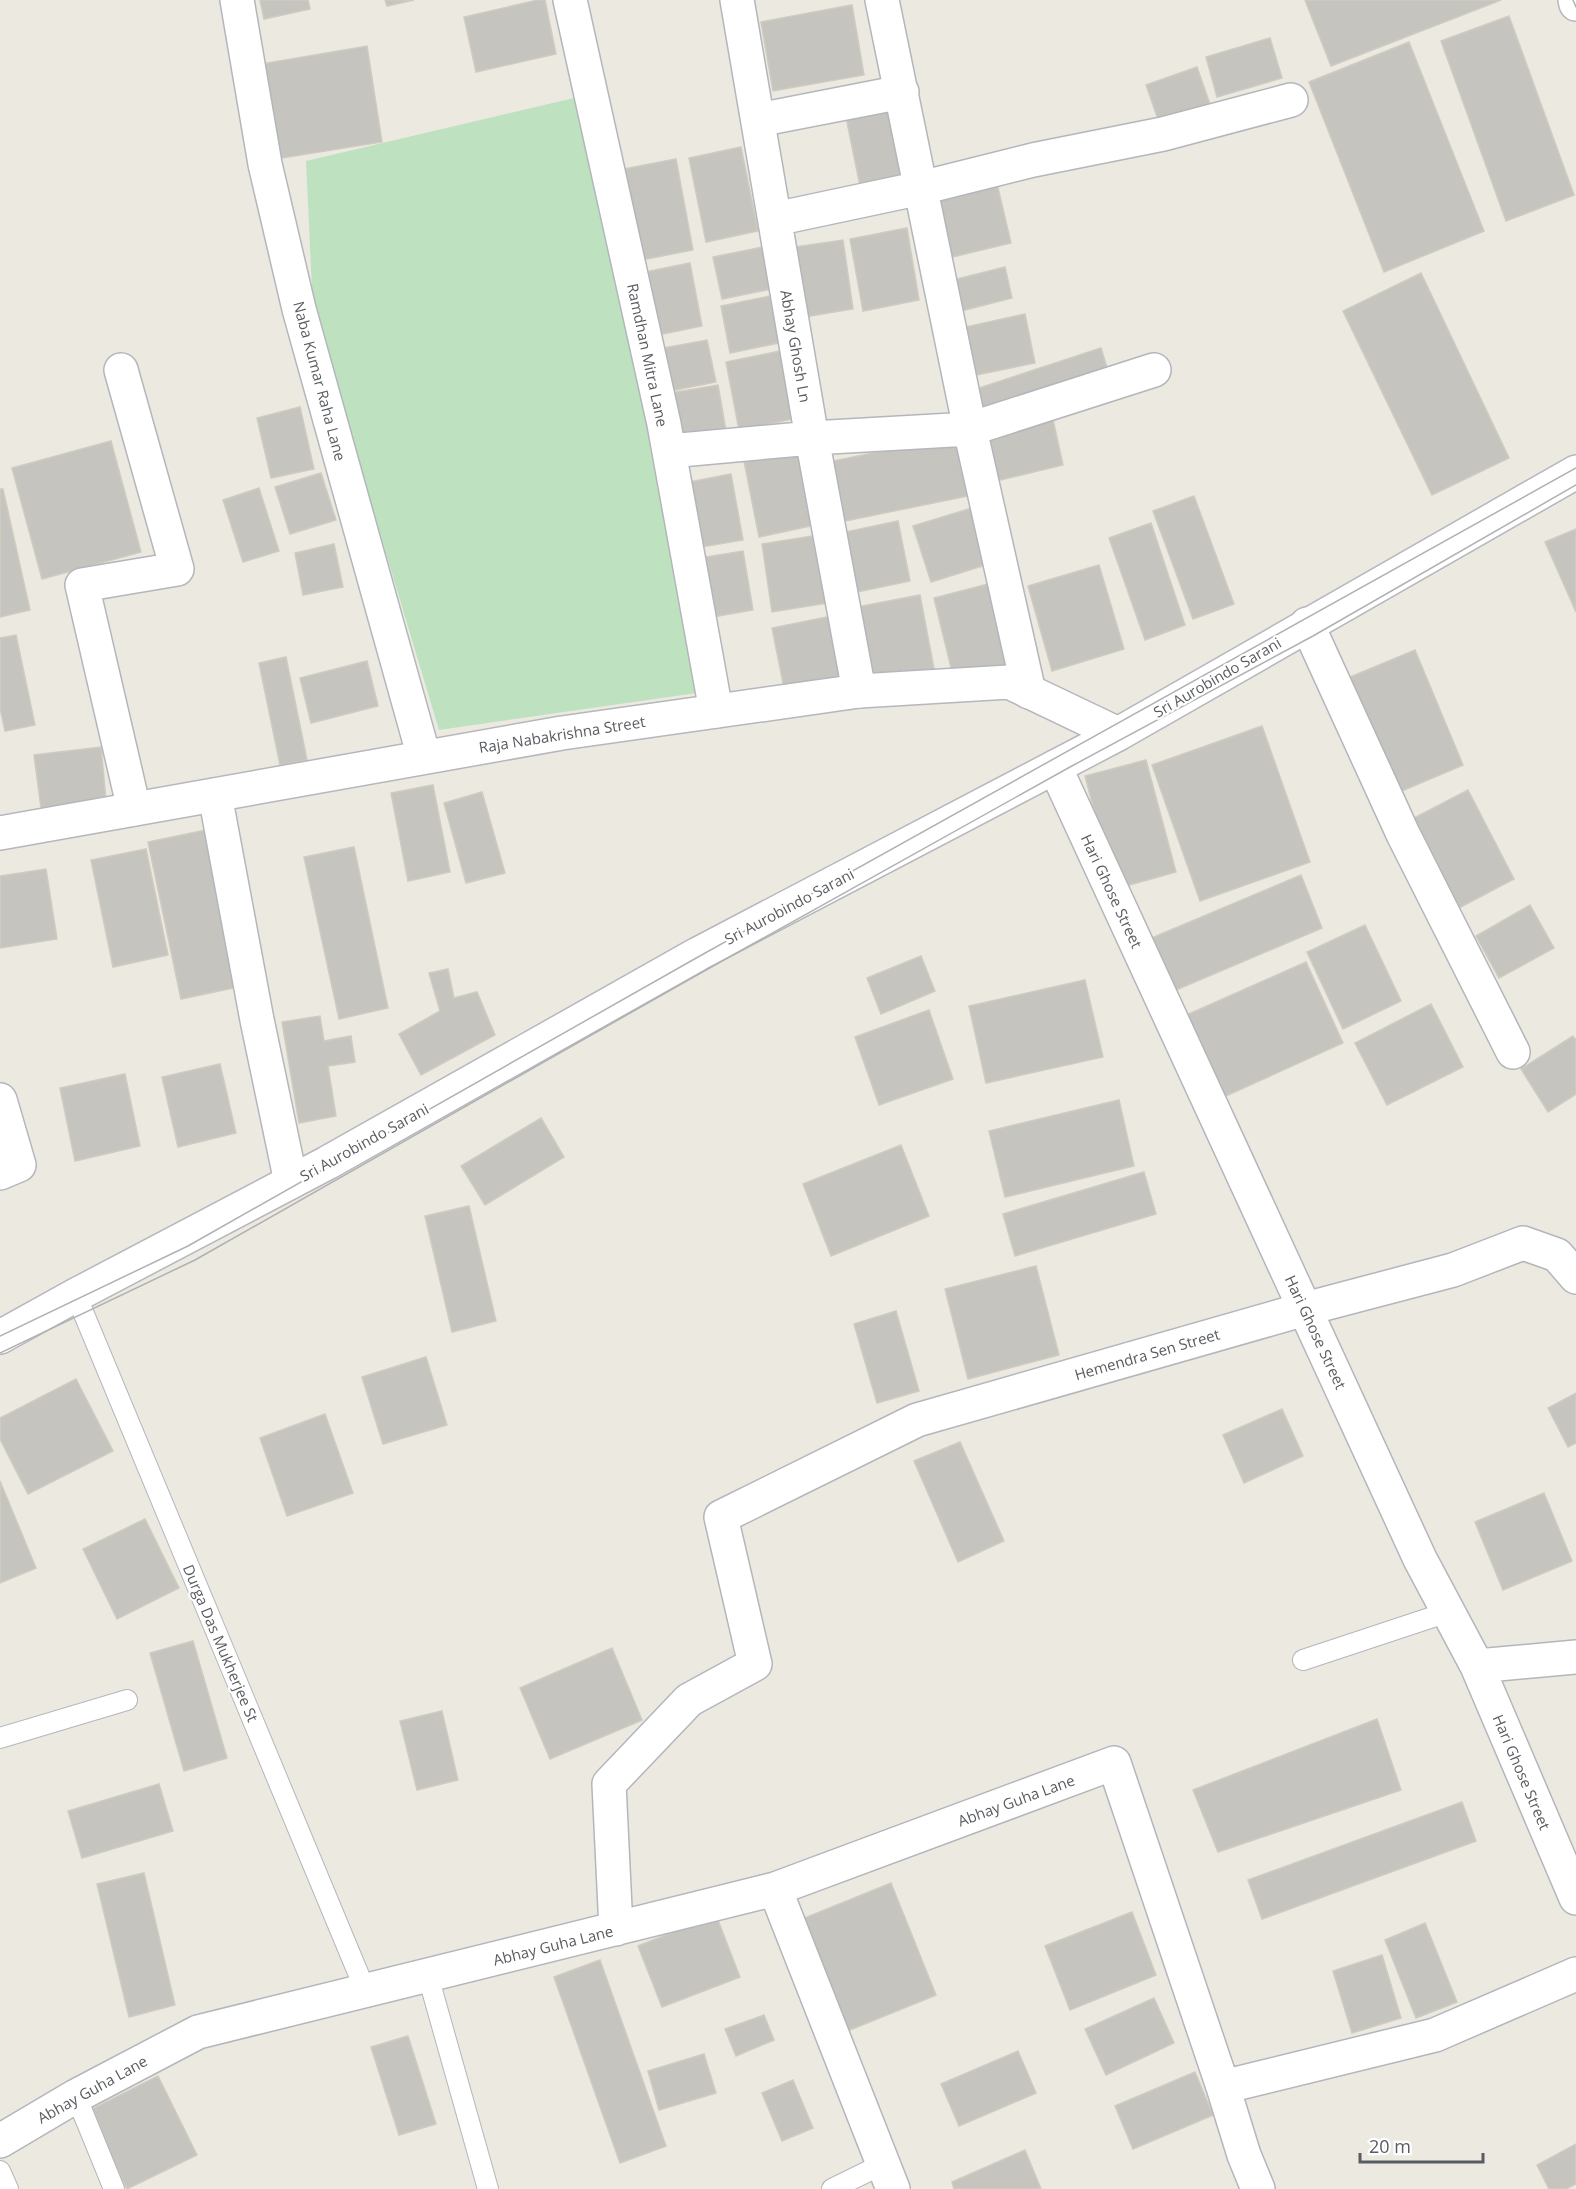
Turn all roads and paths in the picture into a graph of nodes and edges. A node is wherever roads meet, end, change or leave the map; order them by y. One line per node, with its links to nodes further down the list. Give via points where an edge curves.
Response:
1 (237, 0): 21 (street, Naba Kumar Raha Lane, via 265,164 299,309)
2 (570, 0): 14 (street, Ramdhan Mitra Lane)
3 (737, 0): 7 (street, Abhay Ghosh Ln)
4 (882, 0): 5 (street)
5 (902, 92): 7 (street); 8 (street)
6 (1291, 100): 8 (street, via 1163,134 1033,160)
7 (758, 120): 9 (street, Abhay Ghosh Ln)
8 (921, 189): 9 (street); 12 (street)
9 (775, 219): 13 (street, Abhay Ghosh Ln)
10 (121, 370): 24 (street, via 177,569 82,585)
11 (1154, 370): 12 (street)
12 (970, 429): 13 (street); 18 (street)
13 (812, 438): 14 (street); 17 (street, Abhay Ghosh Ln)
14 (669, 451): 19 (street, Ramdhan Mitra Lane)
15 (1576, 472): 16 (street, Sri Aurobindo Sarani)
16 (1307, 624): 20 (street, Sri Aurobindo Sarani); 26 (street, via 1403,834)
17 (859, 691): 18 (street, Raja Nabakrishna Street, via 1009,682); 19 (street, Raja Nabakrishna Street)
18 (1029, 692): 20 (street, Raja Nabakrishna Street)
19 (716, 711): 21 (street, Raja Nabakrishna Street)
20 (1118, 734): 22 (street, Sri Aurobindo Sarani)
21 (424, 758): 23 (street, Raja Nabakrishna Street)
22 (1055, 767): 29 (street, Sri Aurobindo Sarani, via 698,954); 32 (street, Hari Ghose Street)
23 (215, 795): 24 (street, Raja Nabakrishna Street); 29 (street)
24 (134, 809): 25 (street, Raja Nabakrishna Street)
25 (0, 833)
26 (1513, 1052)
27 (0, 1100): 28 (street, via 19,1165)
28 (0, 1173)
29 (291, 1182): 31 (street, Sri Aurobindo Sarani)
30 (1576, 1277): 32 (street, Hemendra Sen Street, via 1557,1255 1523,1243 1453,1270)
31 (76, 1295): 33 (street, Sri Aurobindo Sarani); 45 (lane, Durga Das Mukherjee St)
32 (1305, 1309): 34 (street, Hari Ghose Street); 42 (street, Hemendra Sen Street, via 917,1420 721,1517 755,1664 689,1700 609,1784)
33 (0, 1337)
34 (1448, 1612): 36 (lane); 37 (street, Hari Ghose Street)
35 (1576, 1657): 37 (street)
36 (1304, 1660)
37 (1477, 1666): 41 (street, Hari Ghose Street)
38 (127, 1700): 39 (lane)
39 (0, 1738)
40 (775, 1889): 42 (street, Abhay Guha Lane); 46 (street, Abhay Guha Lane, via 1114,1763); 50 (street)
41 (1576, 1898)
42 (616, 1929): 44 (street, Abhay Guha Lane)
43 (1576, 1974): 46 (street, via 1435,2035)
44 (428, 1976): 45 (street, Abhay Guha Lane); 53 (lane)
45 (366, 1992): 47 (street, Abhay Guha Lane, via 198,2032)
46 (1223, 2087): 55 (street)
47 (76, 2096): 48 (street, Abhay Guha Lane); 52 (lane)
48 (0, 2141)
49 (0, 2170): 51 (lane)
50 (888, 2177): 54 (lane)
51 (8, 2189)
52 (114, 2189)
53 (488, 2189)
54 (832, 2189)
55 (1258, 2189)

